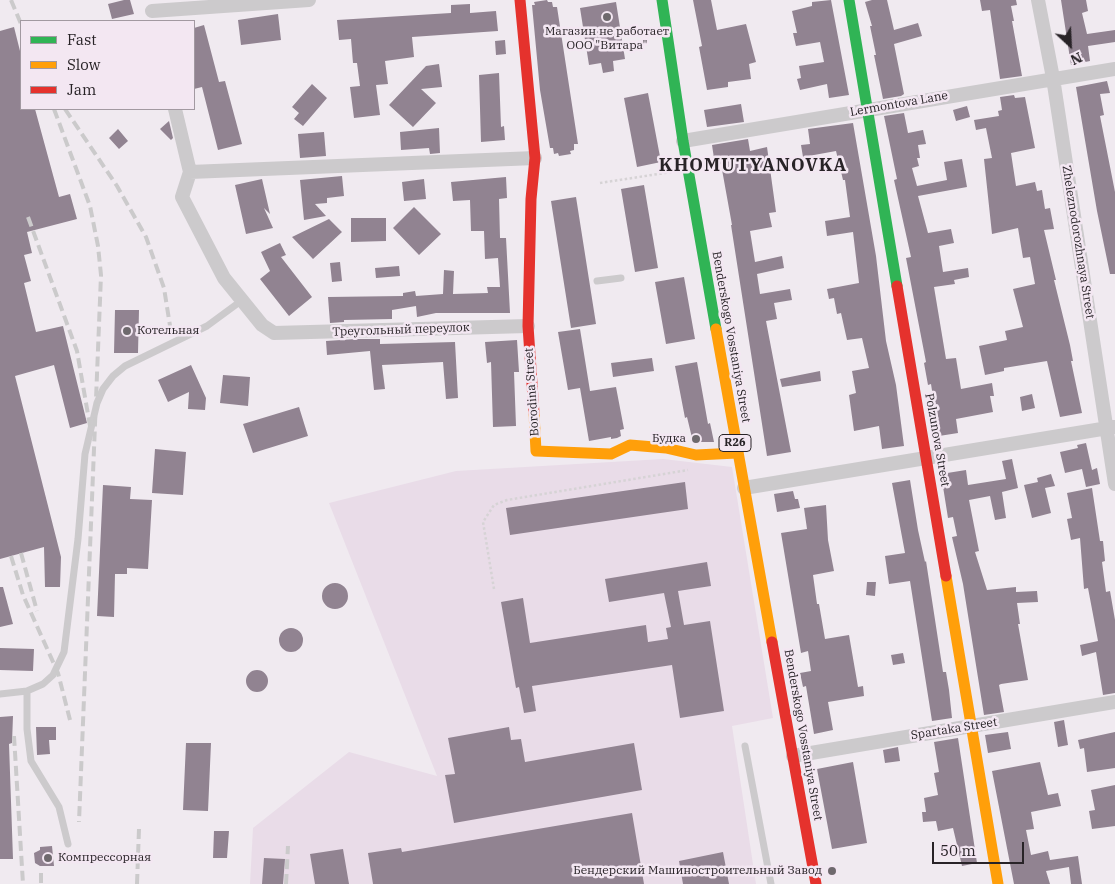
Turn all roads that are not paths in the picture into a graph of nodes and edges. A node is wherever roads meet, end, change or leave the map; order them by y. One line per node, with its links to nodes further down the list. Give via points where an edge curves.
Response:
1 (309, 0): 6 (street)
2 (520, 0): 12 (street, Borodina Street)
3 (662, 0): 11 (street, Benderskogo Vosstaniya Street / R26)
4 (849, 0): 9 (street, Polzunova Street)
5 (1038, 0): 8 (street, Zheleznodorozhnaya Street)
6 (152, 11)
7 (1115, 68): 8 (street, Lermontova Lane)
8 (1053, 78): 9 (street, Lermontova Lane); 18 (street, Zheleznodorozhnaya Street)
9 (867, 109): 11 (street, Lermontova Lane); 20 (street, Polzunova Street)
10 (175, 110): 13 (street)
11 (683, 141): 19 (street, Benderskogo Vosstaniya Street / R26)
12 (535, 158): 13 (street); 17 (street, Borodina Street)
13 (190, 172): 16 (street, via 182,197 224,278)
14 (621, 278): 15 (lane)
15 (597, 281)
16 (241, 301): 17 (street, Треугольный переулок, via 262,326 274,333); 23 (lane, via 207,326 119,370 103,389 85,454 64,652 51,678)
17 (528, 326): 19 (street, Borodina Street, via 536,451 611,454 630,445 696,454)
18 (1110, 427): 20 (street); 21 (street, Zheleznodorozhnaya Street)
19 (737, 453): 22 (street, Benderskogo Vosstaniya Street / R26)
20 (927, 459): 22 (street); 26 (street, Polzunova Street)
21 (1115, 484)
22 (744, 488): 28 (street, Benderskogo Vosstaniya Street / R26)
23 (27, 691): 24 (lane); 29 (lane, via 31,760 59,807)
24 (0, 694)
25 (1115, 702): 26 (street, Spartaka Street)
26 (971, 726): 28 (street, Spartaka Street); 32 (street, Polzunova Street)
27 (745, 746): 30 (lane)
28 (793, 756): 31 (street, Benderskogo Vosstaniya Street / R26)
29 (68, 844)
30 (771, 884)
31 (815, 884)
32 (998, 884)

